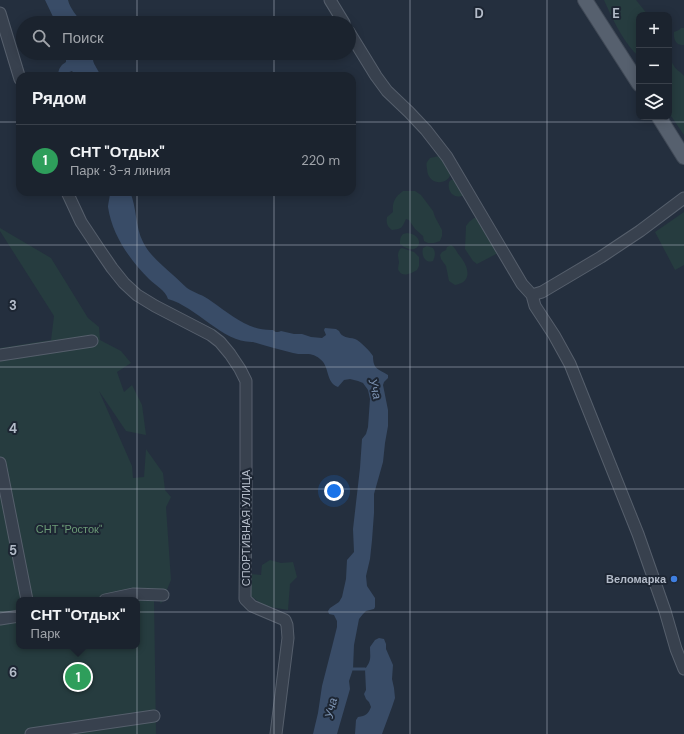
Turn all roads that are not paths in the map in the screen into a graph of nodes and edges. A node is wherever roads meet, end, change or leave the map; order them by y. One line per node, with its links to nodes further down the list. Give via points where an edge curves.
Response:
1 (330, 0): 4 (street)
2 (585, 0): 7 (main road)
3 (0, 13): 6 (street)
4 (340, 16)
5 (356, 43): 12 (street, via 388,91 426,130 447,157 520,281)
6 (18, 72)
7 (636, 79)
8 (662, 120): 9 (main road)
9 (684, 157)
10 (69, 196): 24 (street, СПОРТИВНАЯ УЛИЦА, via 96,246 124,283 137,295 220,342 246,381 245,599 252,606 285,620 287,625 288,638)
11 (684, 198): 12 (street, via 601,257 542,292)
12 (532, 295): 21 (street, via 535,306 570,364 581,391 638,534)
13 (92, 341): 14 (street)
14 (0, 355)
15 (0, 463): 17 (street)
16 (163, 595): 18 (street, via 133,594)
17 (26, 597)
18 (119, 597)
19 (16, 616): 20 (street)
20 (0, 619)
21 (684, 669)
22 (154, 716): 23 (street)
23 (31, 734)
24 (276, 734)

